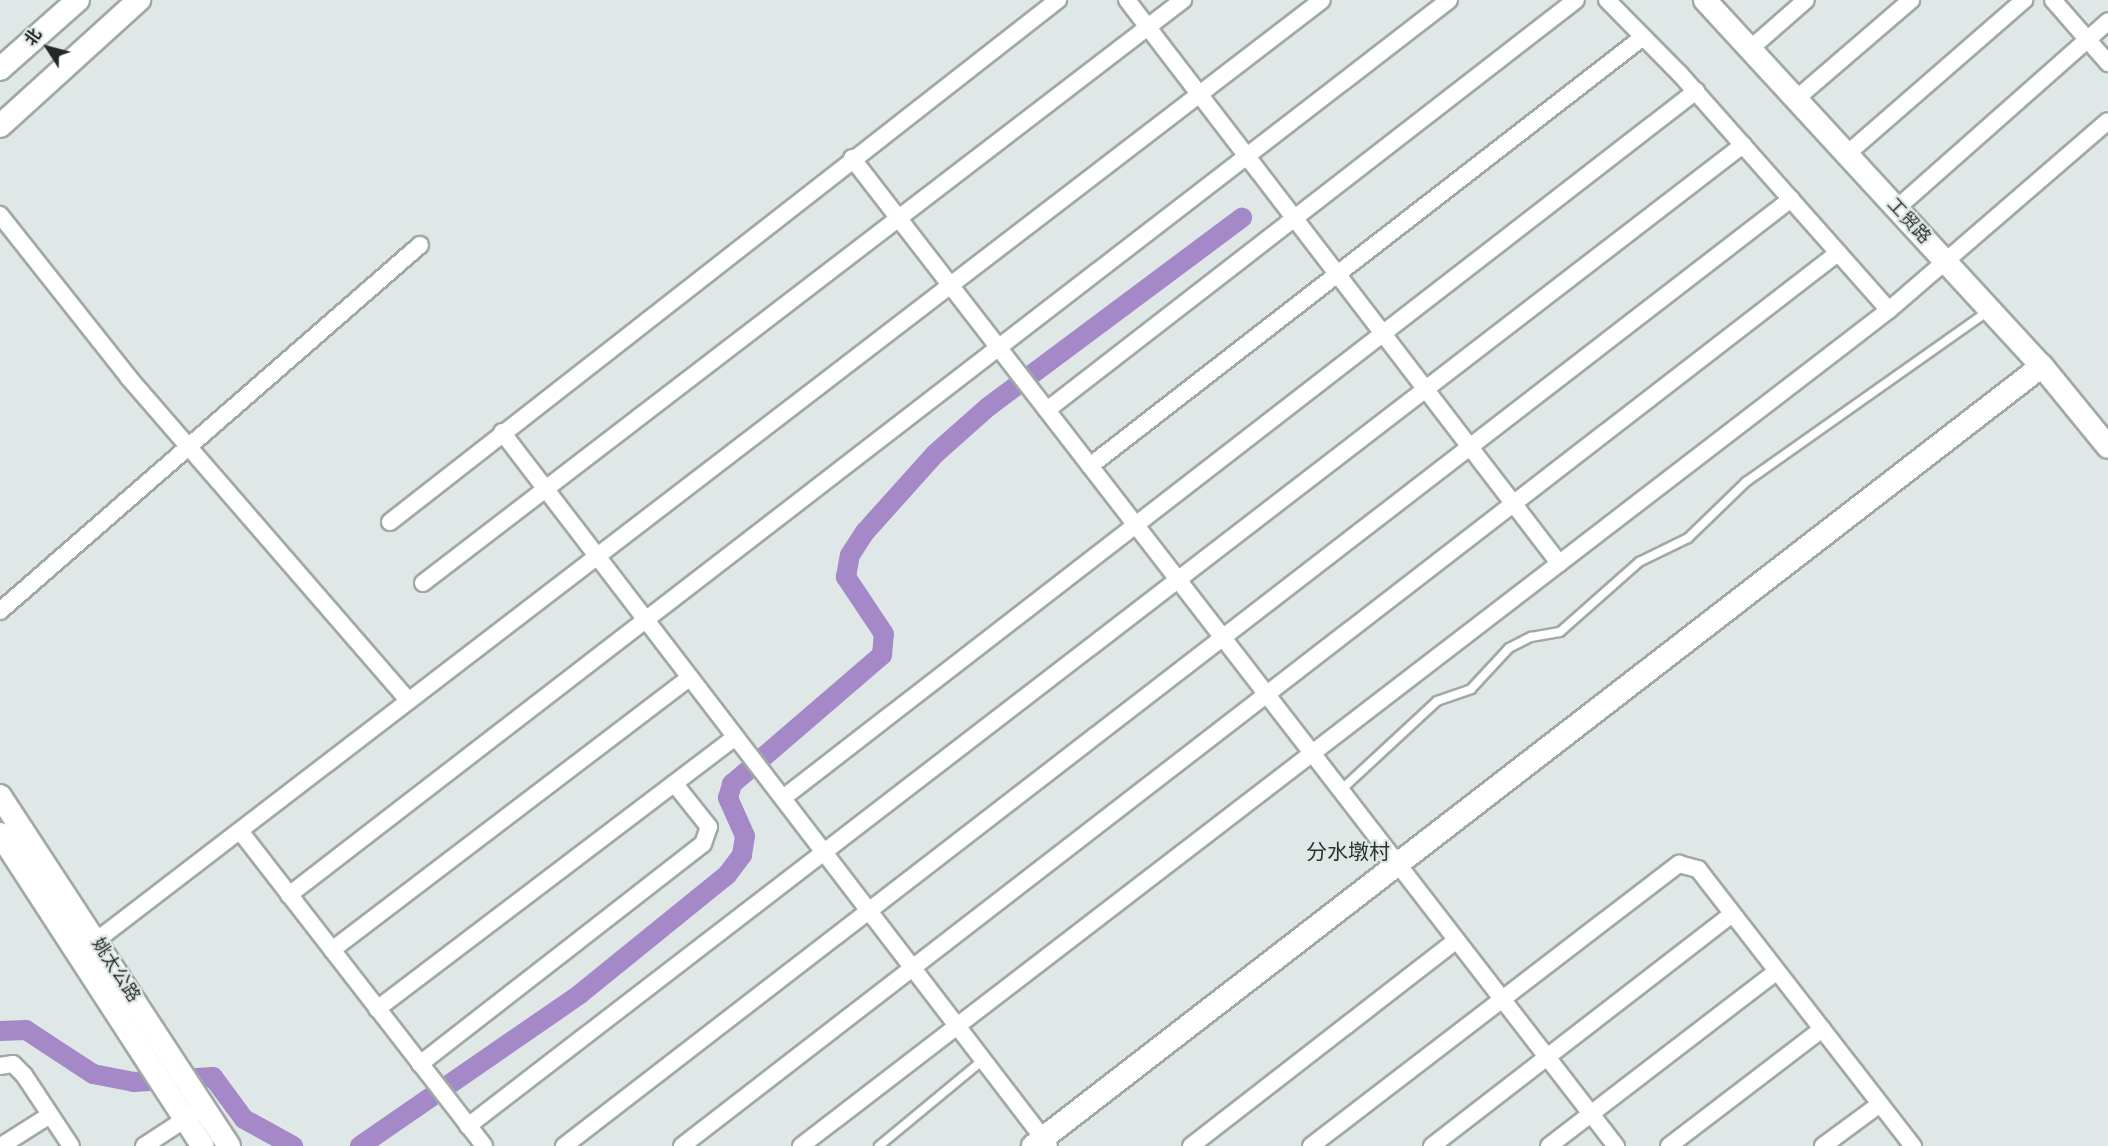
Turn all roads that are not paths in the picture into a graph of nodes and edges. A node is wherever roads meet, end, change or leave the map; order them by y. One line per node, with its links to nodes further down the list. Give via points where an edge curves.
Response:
1 (78, 0): 21 (street)
2 (139, 0): 26 (street)
3 (1058, 0): 30 (street)
4 (1127, 0): 16 (street)
5 (1183, 0): 16 (street)
6 (1322, 0): 23 (street)
7 (1449, 0): 29 (street)
8 (1576, 0): 35 (street)
9 (1607, 0): 17 (street)
10 (1705, 0): 19 (street, 工贸路)
11 (1806, 0): 19 (street)
12 (1911, 0): 24 (street)
13 (2024, 0): 28 (street)
14 (2052, 0): 18 (street)
15 (2108, 21): 18 (street)
16 (1148, 27): 23 (street); 34 (street)
17 (1643, 37): 22 (street); 39 (street)
18 (2087, 40): 20 (street); 32 (street)
19 (1750, 49): 24 (street, 工贸路)
20 (2108, 63)
21 (0, 69)
22 (1696, 91): 27 (street); 43 (street)
23 (1199, 94): 29 (street); 40 (street)
24 (1796, 99): 28 (street, 工贸路)
25 (2108, 121): 38 (street)
26 (0, 126)
27 (1743, 145): 31 (street); 46 (street)
28 (1847, 154): 32 (street, 工贸路)
29 (1247, 156): 35 (street); 44 (street)
30 (852, 158): 34 (street); 48 (street)
31 (1791, 199): 37 (street); 50 (street)
32 (1897, 208): 38 (street, 工贸路)
33 (0, 215): 49 (street)
34 (898, 218): 40 (street); 53 (street)
35 (1294, 218): 39 (street); 47 (street)
36 (420, 245): 49 (street)
37 (1839, 253): 41 (street); 54 (street)
38 (1947, 262): 41 (street); 42 (street, 工贸路)
39 (1338, 275): 43 (street); 52 (street)
40 (951, 285): 44 (street); 57 (street)
41 (1888, 310): 58 (street)
42 (1990, 310): 45 (street, 工贸路); 70 (lane, via 1793,447 1688,538 1639,562 1560,632 1509,648 1471,689 1437,701)
43 (1382, 333): 46 (street); 56 (street)
44 (999, 347): 47 (street); 62 (street)
45 (2042, 366): 51 (street, 工贸路); 76 (street)
46 (1425, 389): 50 (street); 59 (street)
47 (1042, 404): 52 (street)
48 (502, 432): 53 (street); 55 (street)
49 (190, 446): 61 (street); 66 (street)
50 (1469, 446): 54 (street); 63 (street)
51 (2108, 447)
52 (1090, 465): 56 (street)
53 (546, 489): 57 (street); 60 (street)
54 (1513, 503): 58 (street); 65 (street)
55 (390, 522)
56 (1134, 523): 59 (street); 72 (street)
57 (597, 556): 62 (street); 66 (street)
58 (1559, 563): 68 (street)
59 (1178, 580): 63 (street); 75 (street)
60 (423, 583)
61 (0, 611)
62 (646, 620): 64 (street); 77 (street)
63 (1222, 637): 65 (street); 78 (street)
64 (690, 677): 67 (street); 82 (street)
65 (1267, 694): 68 (street); 83 (street)
66 (409, 701): 73 (street)
67 (739, 742): 69 (street); 72 (street)
68 (1312, 753): 70 (street); 87 (street)
69 (674, 783): 86 (street); 91 (street, via 709,828 704,844)
70 (1341, 790): 76 (street)
71 (0, 796): 81 (street, 姚太公路)
72 (783, 798): 75 (street)
73 (240, 831): 77 (street); 81 (street)
74 (0, 834): 81 (street, 姚太公路)
75 (824, 853): 78 (street); 97 (street)
76 (1397, 863): 80 (street); 98 (street)
77 (290, 895): 82 (street)
78 (868, 911): 83 (street); 105 (street)
79 (1732, 914): 84 (street); 85 (street, via 1698,869 1679,864); 89 (street)
80 (1457, 940): 85 (street); 109 (street)
81 (88, 946): 94 (street, 姚太公路, via 139,1046); 94 (street, 姚太公路, via 168,1052)
82 (332, 950): 86 (street)
83 (912, 968): 87 (street); 106 (street)
84 (1777, 971): 88 (street); 95 (street)
85 (1504, 1002): 89 (street); 110 (street)
86 (378, 1009): 91 (street)
87 (957, 1026): 90 (street); 107 (street)
88 (1822, 1029): 93 (street); 114 (street)
89 (1547, 1057): 95 (street); 111 (street)
90 (983, 1060): 98 (street); 108 (lane)
91 (420, 1064): 97 (street)
92 (0, 1066): 96 (street, via 18,1070)
93 (1880, 1104): 115 (street); 116 (street)
94 (194, 1113): 101 (street); 102 (street, 姚太公路); 103 (street, 姚太公路)
95 (1591, 1114): 112 (street); 113 (street)
96 (50, 1115): 99 (street); 100 (street)
97 (468, 1126): 104 (street)
98 (1041, 1143)
99 (1, 1146)
100 (71, 1146)
101 (144, 1146)
102 (203, 1146)
103 (229, 1146)
104 (484, 1146)
105 (564, 1146)
106 (682, 1146)
107 (801, 1146)
108 (879, 1146)
109 (1191, 1146)
110 (1311, 1146)
111 (1432, 1146)
112 (1549, 1146)
113 (1616, 1146)
114 (1669, 1146)
115 (1823, 1146)
116 (1912, 1146)

